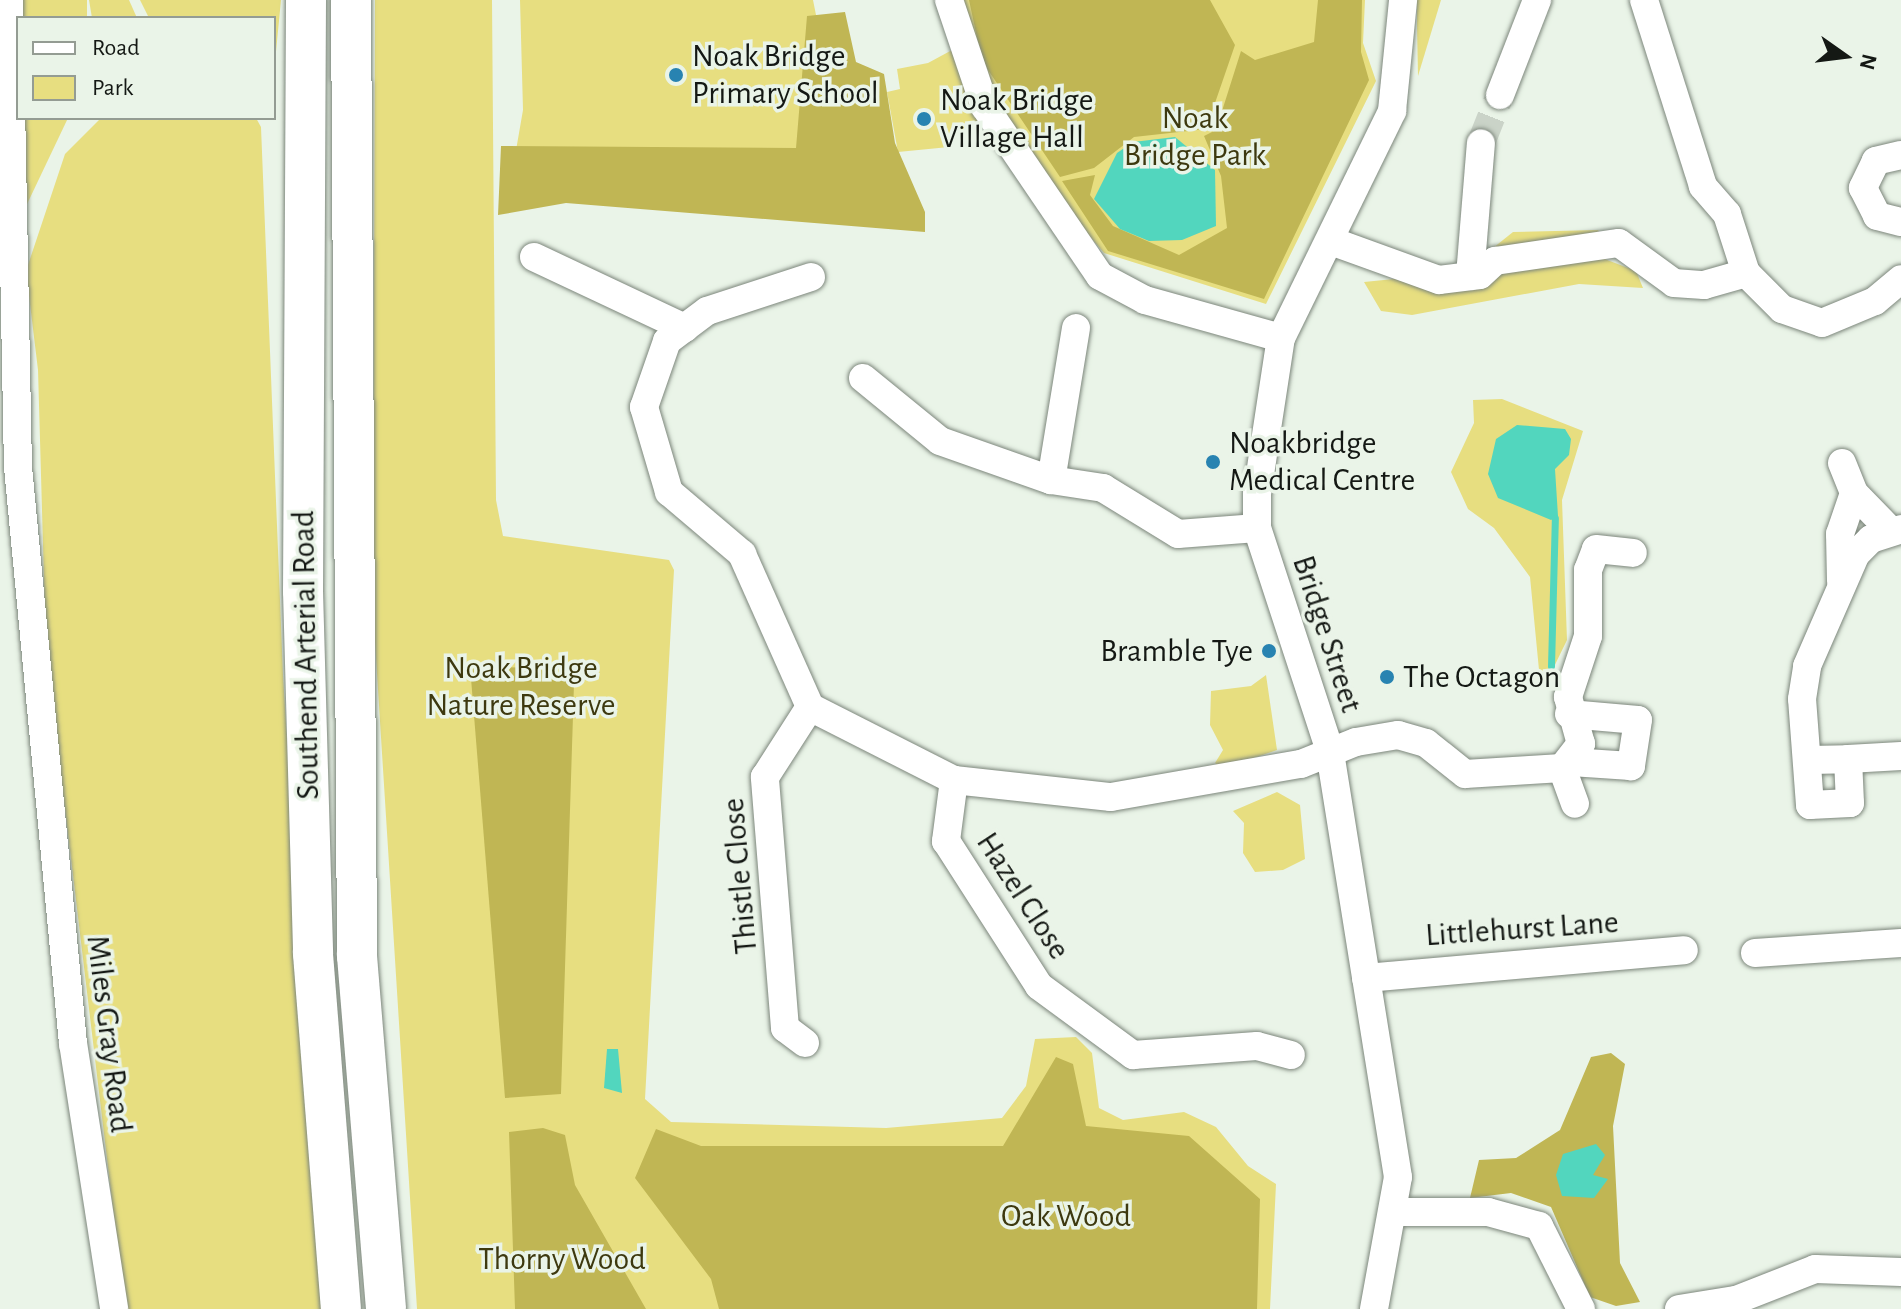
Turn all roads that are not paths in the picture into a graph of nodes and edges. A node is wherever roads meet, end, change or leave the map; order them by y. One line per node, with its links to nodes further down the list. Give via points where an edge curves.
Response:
1 (9, 0): 46 (street, Miles Gray Road, via 18,467 73,1043)
2 (306, 0): 47 (highway, Southend Arterial Road, via 303,591 312,938)
3 (351, 0): 48 (highway, Southend Arterial Road, via 357,956)
4 (949, 0): 20 (street, via 985,107 1100,276 1145,300)
5 (1403, 0): 12 (street, Bridge Street, via 1392,111)
6 (1537, 0): 8 (street)
7 (1644, 0): 14 (street, via 1703,186 1727,214)
8 (1500, 95)
9 (1481, 143): 15 (street)
10 (1901, 155): 11 (street, via 1876,161 1863,188 1877,216)
11 (1901, 222)
12 (1331, 241): 15 (street, via 1419,277); 20 (street, Bridge Street)
13 (534, 257): 18 (street)
14 (1746, 273): 15 (street, via 1704,285 1674,283 1619,243 1495,261); 17 (street, via 1782,309 1822,323 1875,301)
15 (1470, 276)
16 (811, 277): 18 (street, via 707,311)
17 (1901, 279)
18 (685, 328): 29 (street, via 667,341 644,407 669,492 742,554)
19 (1076, 328): 23 (street)
20 (1281, 338): 25 (street, Bridge Street)
21 (863, 378): 23 (street, via 940,441)
22 (1842, 463): 24 (street)
23 (1051, 480): 25 (street, via 1103,488 1178,534)
24 (1854, 493): 26 (street); 28 (street, via 1840,534)
25 (1257, 528): 31 (street, Bridge Street)
26 (1896, 530): 28 (street, via 1856,554)
27 (1633, 553): 30 (street, via 1596,549 1586,597 1588,636)
28 (1841, 586): 34 (street, via 1807,666)
29 (810, 707): 36 (street); 42 (street, Thistle Close, via 765,777 785,1028)
30 (1569, 714): 35 (street, via 1581,744); 35 (street, via 1638,720 1631,766)
31 (1330, 751): 35 (street, via 1398,735 1426,743 1465,774); 36 (street, via 1301,764 1111,797); 41 (street, Bridge Street)
32 (1901, 756): 33 (street)
33 (1848, 759): 34 (street); 34 (street, via 1850,803 1810,805)
34 (1809, 760)
35 (1567, 765): 37 (street)
36 (954, 780): 43 (street, Hazel Close, via 946,841 1039,986 1133,1055 1257,1046)
37 (1575, 804)
38 (1901, 943): 40 (street)
39 (1684, 950): 41 (street, Littlehurst Lane)
40 (1755, 953)
41 (1366, 978): 44 (street, Bridge Street, via 1398,1177)
42 (805, 1043)
43 (1291, 1055)
44 (1396, 1212): 49 (street, Bridge Street); 50 (street, via 1488,1212 1539,1226)
45 (1901, 1272): 51 (street, via 1815,1269 1736,1300)
46 (114, 1309)
47 (341, 1309)
48 (386, 1309)
49 (1374, 1309)
50 (1581, 1309)
51 (1679, 1309)

